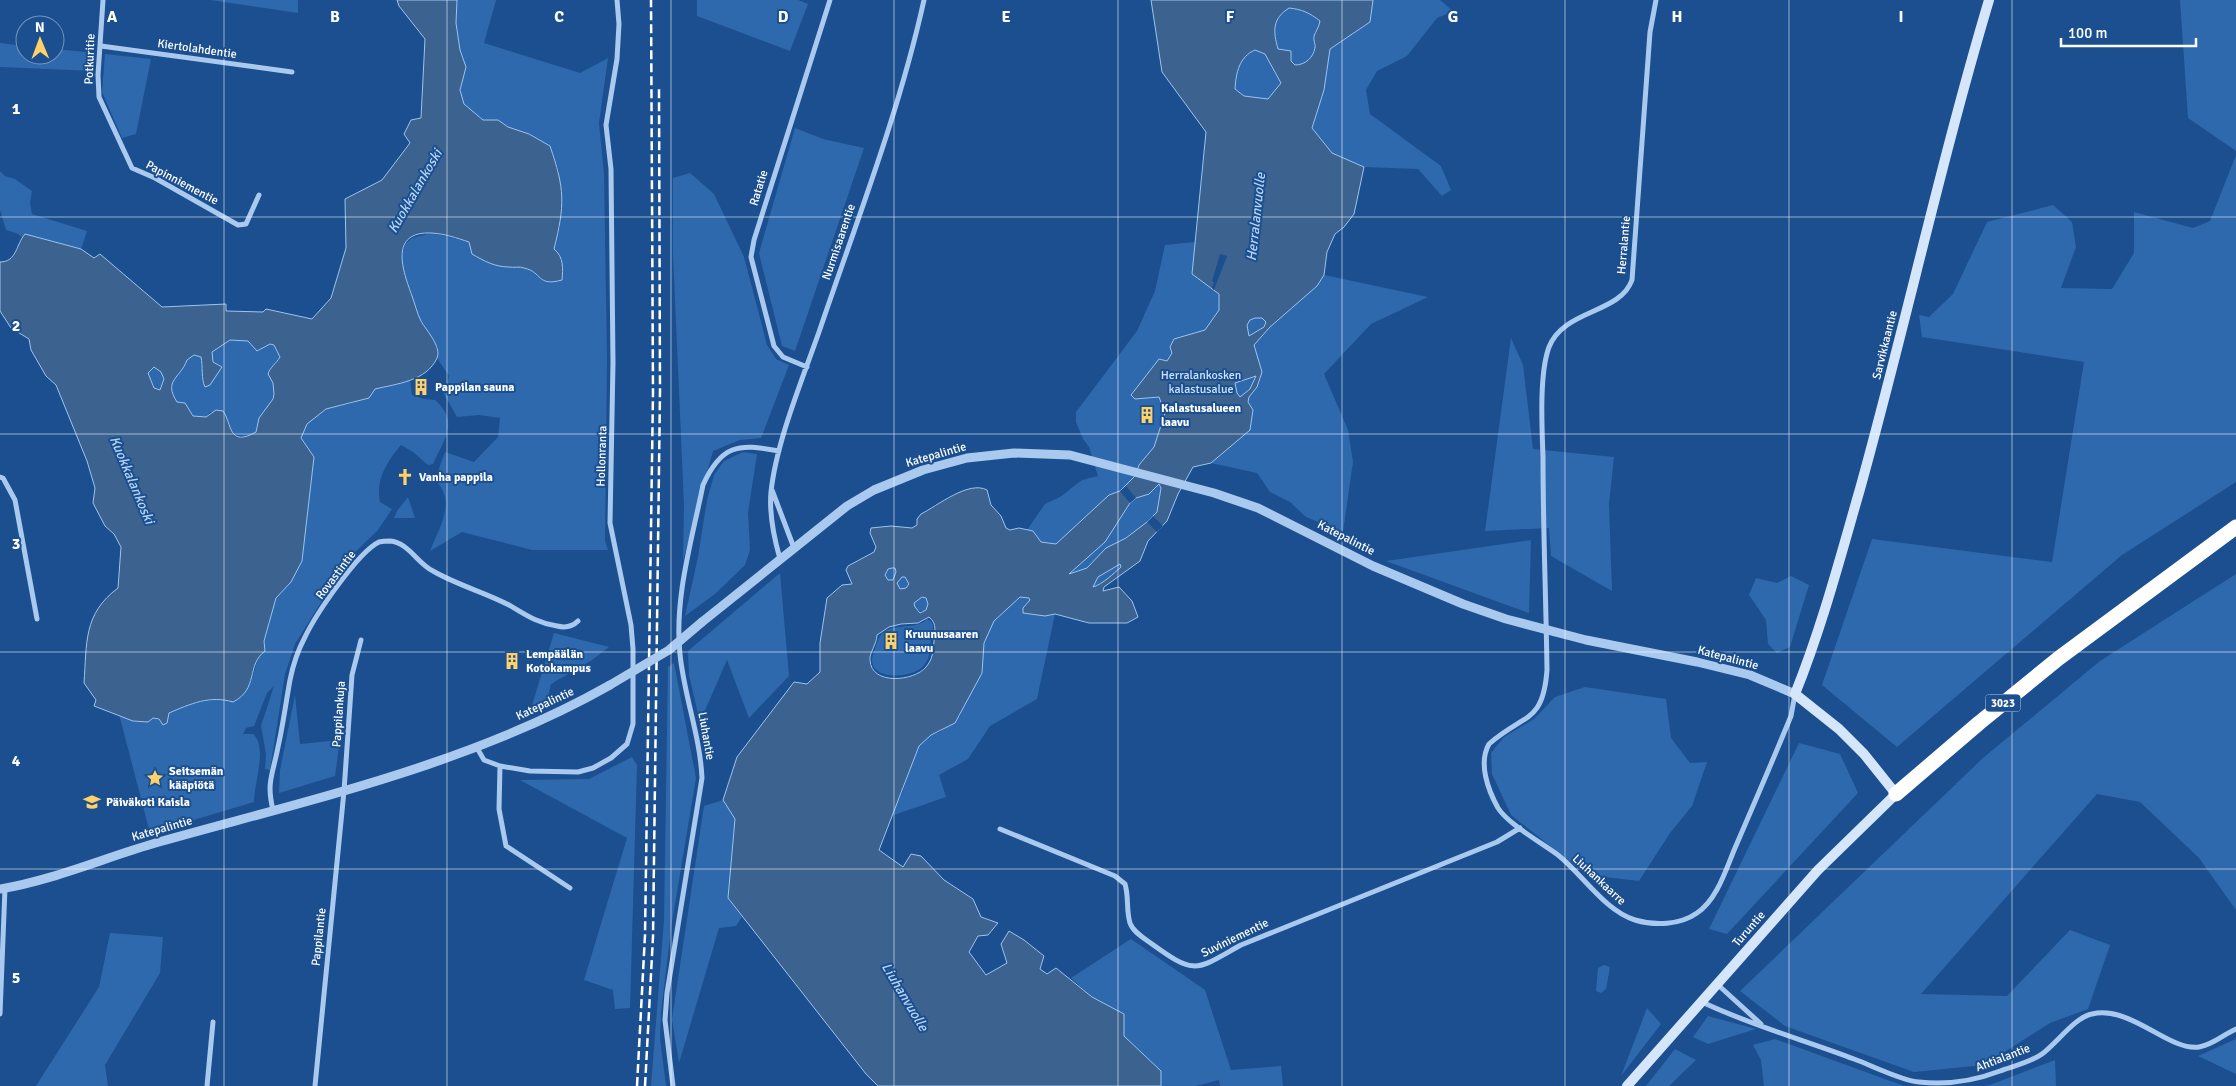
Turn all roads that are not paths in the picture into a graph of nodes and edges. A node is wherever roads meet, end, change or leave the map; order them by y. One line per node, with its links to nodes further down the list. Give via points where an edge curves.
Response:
1 (103, 0): 7 (street, Potkuritie)
2 (617, 0): 26 (street, Hollonranta, via 617,59 606,125 611,170 613,363 610,523 634,649 633,724 627,744 594,768 557,773)
3 (830, 0): 11 (street, Ratatie, via 763,207 751,257 774,346 783,357)
4 (924, 0): 11 (street, Nurmisaarentie, via 874,172)
5 (1656, 0): 22 (street, Herralantie, via 1650,32 1632,280 1622,296 1569,322 1557,334 1546,362 1542,413)
6 (1990, 0): 24 (main road, Sarvikkaantie, via 1835,576)
7 (101, 46): 8 (street, Kiertolahdentie); 9 (street, Potkuritie, via 99,97)
8 (292, 72)
9 (108, 117): 10 (street, Papinniementie, via 132,168 238,225 246,224)
10 (259, 195)
11 (807, 367): 12 (street, Nurmisaarentie)
12 (779, 451): 14 (street, Nurmisaarentie); 43 (street, Liuhantie, via 738,447 726,452 711,468 703,485 681,596 680,655 701,752 702,778 665,1020)
13 (0, 477): 20 (street, via 15,500)
14 (771, 489): 17 (street); 19 (street, Nurmisaarentie, via 770,502)
15 (2236, 527): 18 (highway, 3023)
16 (2236, 532): 18 (highway, 3023)
17 (794, 548): 19 (street, Katepalintie); 22 (street, Katepalintie, via 847,506 874,490 923,470 991,456 1070,455 1258,508 1373,566 1463,604)
18 (2210, 548): 28 (highway, 3023, via 2059,658)
19 (780, 560): 25 (street, Katepalintie, bridge, via 669,650 569,708)
20 (37, 619)
21 (578, 621): 29 (street, Rovastintie, via 572,626 558,627 524,616 431,571 402,544 381,541 362,555 350,570 309,629 298,652 270,778)
22 (1545, 630): 24 (street, Katepalintie, via 1750,675); 30 (street, Liuhankaarre, via 1546,689 1541,704 1534,714 1497,736 1485,751 1485,775 1499,810)
23 (362, 640): 27 (street, Pappilankuja, via 352,676)
24 (1795, 694): 28 (main road, Katepalintie, via 1839,729); 30 (street, Liuhankaarre, via 1791,716 1729,860 1708,905 1697,913 1677,922 1656,924 1620,914 1558,855)
25 (477, 748): 26 (street, Hollonranta, via 484,760); 27 (street, Katepalintie)
26 (500, 766): 32 (street, via 500,809 506,846)
27 (344, 791): 29 (street, Katepalintie); 42 (street, Pappilantie)
28 (1896, 794): 34 (main road, Turuntie, via 1818,870)
29 (273, 810): 33 (street, Katepalintie)
30 (1520, 828): 31 (street, Suviniementie, via 1497,842 1241,945 1204,965 1191,967 1169,956 1133,930 1125,884 1115,876)
31 (1000, 829)
32 (570, 888)
33 (3, 889): 36 (street)
34 (1717, 984): 35 (main road, Turuntie); 38 (street, Ahtialantie)
35 (1702, 1002): 38 (street, Ahtialantie); 44 (main road, Turuntie)
36 (0, 1014)
37 (213, 1022): 41 (street)
38 (1761, 1025): 40 (street, Ahtialantie)
39 (2236, 1029): 40 (street, Ahtialantie, via 2199,1047 2184,1046 2132,1020 2110,1013 2092,1014 2042,1054 2019,1064 1967,1081)
40 (1916, 1084)
41 (208, 1086)
42 (315, 1086)
43 (673, 1086)
44 (1627, 1086)

